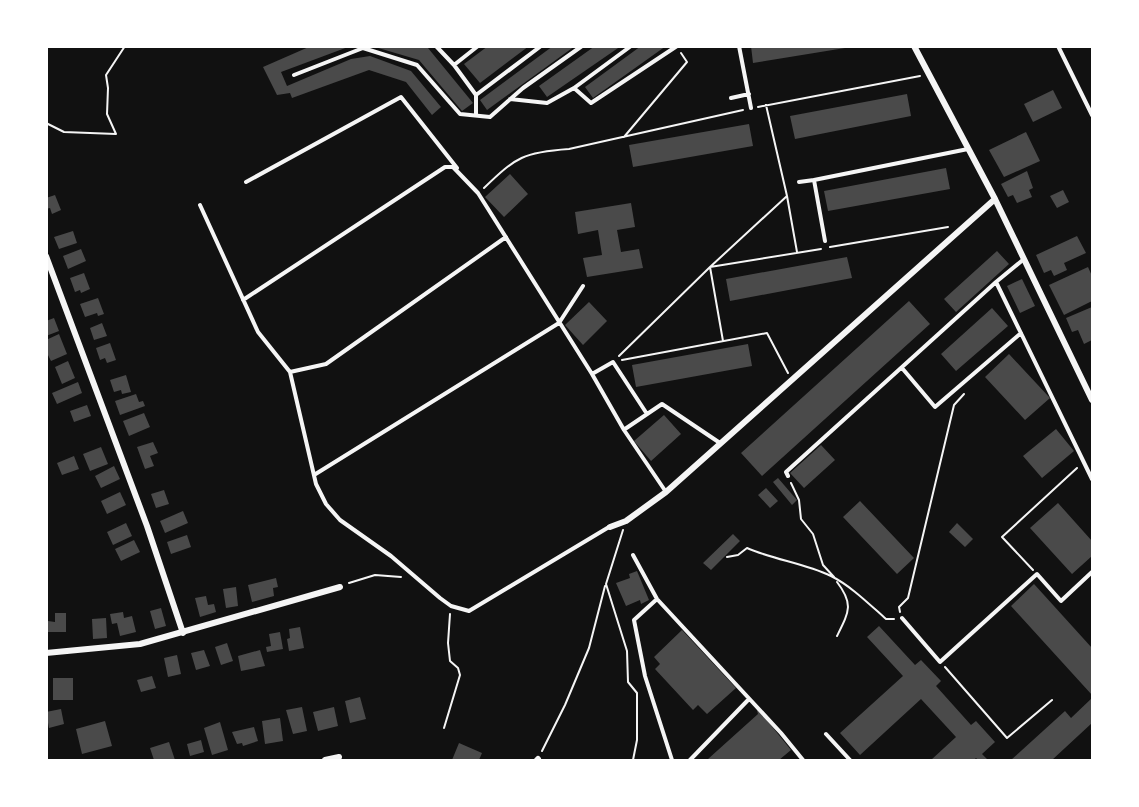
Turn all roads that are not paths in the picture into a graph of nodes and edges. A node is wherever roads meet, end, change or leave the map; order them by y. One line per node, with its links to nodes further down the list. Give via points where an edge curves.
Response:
1 (436, 46): 10 (lane)
2 (478, 46): 10 (lane)
3 (541, 46): 14 (lane)
4 (582, 46): 16 (lane)
5 (631, 46): 12 (lane)
6 (739, 46): 13 (lane)
7 (914, 46): 20 (street)
8 (1058, 46): 19 (lane)
9 (676, 47): 12 (lane, via 591,103)
10 (454, 65): 14 (lane)
11 (294, 75): 18 (lane, via 363,48 417,65 460,114)
12 (574, 88): 16 (lane, via 547,103)
13 (748, 94): 15 (lane); 17 (lane)
14 (476, 95): 18 (lane)
15 (731, 98)
16 (510, 99): 18 (lane, via 490,117)
17 (751, 108)
18 (476, 115)
19 (1092, 115)
20 (969, 149): 22 (lane); 25 (street)
21 (461, 173): 23 (lane, via 401,97); 27 (lane); 33 (lane, via 445,167)
22 (814, 180): 24 (lane); 28 (lane)
23 (246, 182)
24 (799, 183)
25 (996, 199): 30 (street); 42 (street)
26 (200, 205): 33 (lane)
27 (506, 237): 34 (lane); 37 (lane, via 326,364)
28 (825, 241)
29 (46, 256): 53 (street)
30 (1024, 259): 31 (lane); 39 (street)
31 (996, 282): 35 (lane); 36 (lane)
32 (583, 286): 34 (lane)
33 (243, 300): 37 (lane, via 258,332)
34 (559, 323): 38 (lane); 43 (lane)
35 (1021, 333): 36 (lane, via 935,407); 45 (lane)
36 (902, 368): 44 (lane, via 786,472)
37 (290, 372): 43 (lane)
38 (592, 374): 40 (lane, via 613,362); 41 (lane)
39 (1092, 400)
40 (647, 414): 41 (lane); 42 (lane, via 662,404)
41 (624, 430): 46 (lane)
42 (720, 444): 46 (street)
43 (314, 475): 47 (lane, via 326,504 340,520 451,606 470,611)
44 (788, 476)
45 (1092, 479)
46 (666, 492): 47 (street, via 626,521)
47 (610, 526)
48 (633, 555): 51 (lane)
49 (1092, 573): 52 (lane, via 1061,601 1037,574 940,662)
50 (340, 586): 53 (street)
51 (657, 599): 55 (lane); 59 (lane, via 634,620 645,676)
52 (902, 618)
53 (183, 633): 54 (street, via 140,644)
54 (46, 653)
55 (752, 702): 60 (lane); 61 (lane)
56 (825, 734): 62 (lane)
57 (339, 757): 58 (street)
58 (325, 760)
59 (672, 760)
60 (690, 760)
61 (803, 760)
62 (850, 760)

